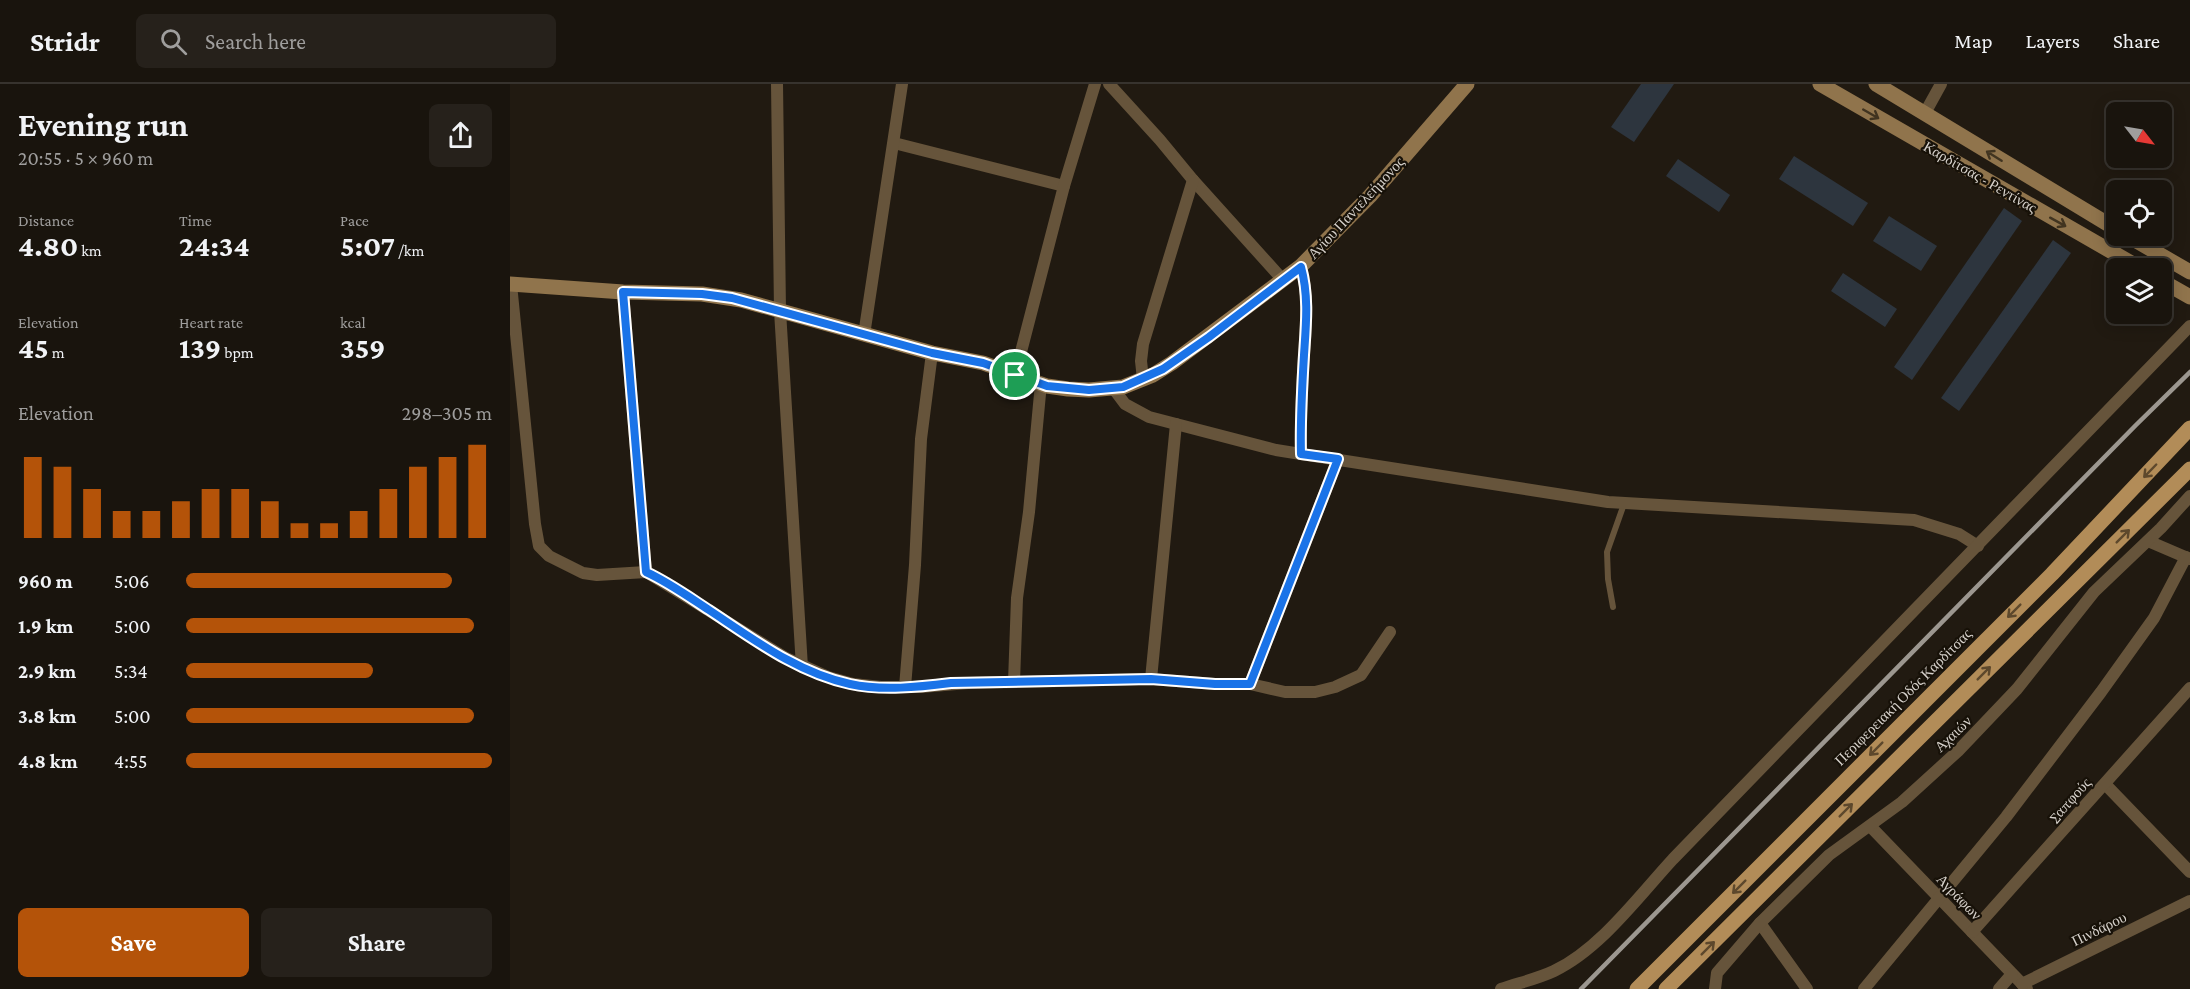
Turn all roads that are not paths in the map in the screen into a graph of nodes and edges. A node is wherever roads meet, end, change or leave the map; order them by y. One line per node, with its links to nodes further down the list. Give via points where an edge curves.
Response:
1 (777, 84): 25 (street)
2 (902, 84): 10 (street)
3 (1095, 84): 13 (street)
4 (1108, 84): 12 (street)
5 (1467, 84): 18 (street, Αγίου Παντελεήμονος, via 1370,196)
6 (1820, 84): 14 (street, Καρδίτσας - Ρεντίνας, one-way to 14)
7 (1876, 84): 9 (street, Καρδίτσας - Ρεντίνας)
8 (1941, 84): 9 (street)
9 (1925, 113): 11 (street, Καρδίτσας - Ρεντίνας, one-way to 9)
10 (894, 143): 13 (street); 27 (street)
11 (2014, 169): 14 (street); 15 (street, Καρδίτσας - Ρεντίνας)
12 (1193, 180): 20 (street); 30 (street, via 1143,344)
13 (1064, 186): 29 (street)
14 (2002, 190): 17 (street, Καρδίτσας - Ρεντίνας, one-way to 17)
15 (2106, 223)
16 (2145, 246): 19 (street)
17 (2122, 258)
18 (1301, 267): 20 (street, Αγίου Παντελεήμονος); 35 (street, via 1307,308)
19 (2190, 272)
20 (1283, 280): 30 (street, Αγίου Παντελεήμονος, via 1172,363)
21 (510, 284): 23 (street, Αγίου Παντελεήμονος); 43 (street, via 539,546 549,556 583,573)
22 (2172, 286): 24 (street)
23 (623, 292): 25 (street, Αγίου Παντελεήμονος, via 716,295); 43 (street)
24 (2190, 297)
25 (780, 311): 27 (street, Αγίου Παντελεήμονος); 46 (street)
26 (2190, 326): 41 (street)
27 (864, 335): 28 (street, Αγίου Παντελεήμονος)
28 (932, 353): 29 (street, Αγίου Παντελεήμονος, via 983,363); 50 (street, via 921,440)
29 (1015, 375): 31 (street, Αγίου Παντελεήμονος)
30 (1143, 379): 32 (street, Αγίου Παντελεήμονος)
31 (1041, 384): 32 (street, Αγίου Παντελεήμονος, via 1077,390); 48 (street, via 1017,598)
32 (1113, 388): 33 (street, via 1132,409)
33 (1176, 424): 35 (street); 47 (street)
34 (2190, 428): 62 (main road, Περιφερειακή Οδός Καρδίτσας, one-way to 62, via 2044,582)
35 (1301, 454): 36 (street)
36 (1338, 459): 39 (street); 49 (street)
37 (2190, 469): 63 (main road, one-way to 37)
38 (2190, 496): 40 (street, Αχαιών)
39 (1624, 504): 41 (street, via 1914,520 1959,534); 44 (lane, via 1607,552)
40 (2148, 541): 42 (street); 53 (street, Αχαιών, via 2094,592 2030,674 1981,728 1902,802)
41 (1977, 546): 61 (street, via 1607,931 1554,971)
42 (2188, 558): 55 (street, via 2137,644)
43 (646, 572): 46 (street)
44 (1613, 607)
45 (1390, 632): 49 (street, via 1361,675 1335,687 1300,693)
46 (802, 667): 50 (street, via 853,684)
47 (1151, 679): 48 (street); 49 (street)
48 (1014, 682): 50 (street)
49 (1250, 684)
50 (905, 687)
51 (2190, 688): 52 (street, Σαπφούς)
52 (2105, 784): 54 (street); 58 (street, Σαπφούς)
53 (1870, 826): 55 (street, Αγράφων); 57 (street, Αχαιών, via 1829,855)
54 (2190, 872)
55 (1940, 899): 58 (street, Αγράφων); 66 (street)
56 (2190, 901): 60 (street, Πινδάρου)
57 (1760, 923): 64 (street, Αχαιών, via 1717,973); 65 (street)
58 (1972, 932): 59 (street, Αγράφων)
59 (2013, 974): 60 (street, Αγράφων); 67 (street)
60 (2024, 987)
61 (1501, 989)
62 (1637, 989)
63 (1666, 989)
64 (1715, 989)
65 (1807, 989)
66 (1864, 989)
67 (1999, 989)

